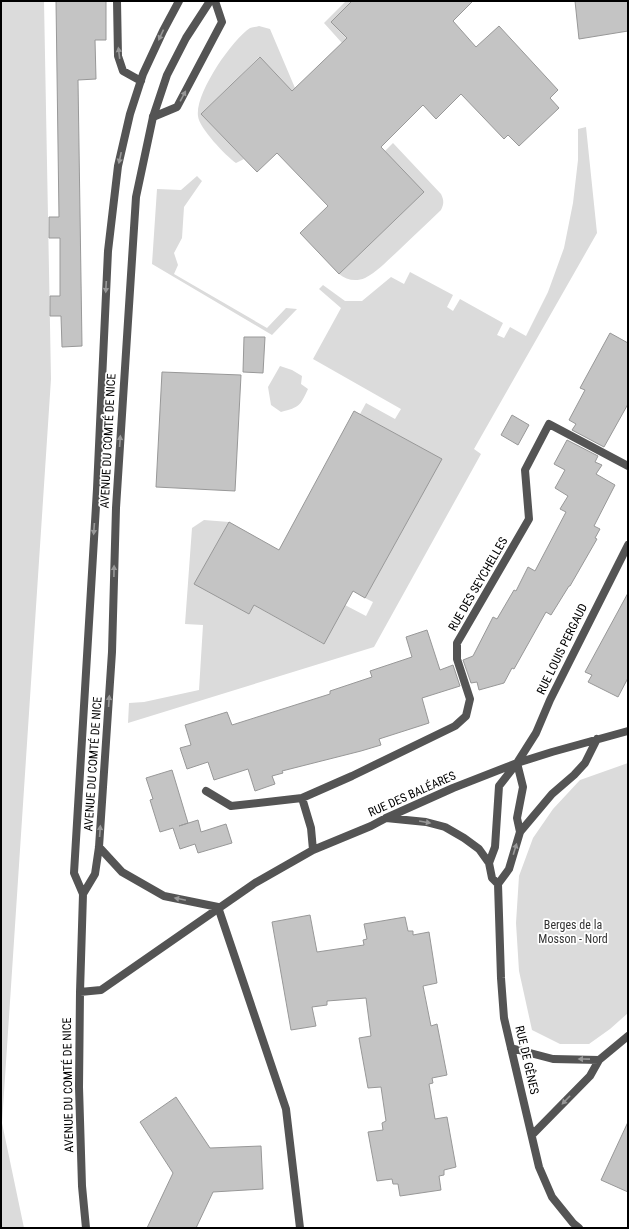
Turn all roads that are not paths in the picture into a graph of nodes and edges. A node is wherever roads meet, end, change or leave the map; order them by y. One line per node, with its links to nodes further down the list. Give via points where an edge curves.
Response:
1 (117, 1): 5 (street, one-way to 1, via 123,71 118,56)
2 (179, 1): 5 (street, AVENUE DU COMTÉ DE NICE, one-way to 5)
3 (210, 1): 6 (street, AVENUE DU COMTÉ DE NICE, via 186,38 167,75)
4 (215, 1): 6 (street, one-way to 4, via 177,107 222,22)
5 (141, 81): 20 (street, AVENUE DU COMTÉ DE NICE, one-way to 20, via 118,166 108,251 97,489 74,873)
6 (153, 117): 16 (street, AVENUE DU COMTÉ DE NICE, one-way to 6, via 112,652 116,500 136,197)
7 (628, 466): 13 (street, RUE DES SEYCHELLES, via 549,424 525,470 529,519 457,643 457,659 470,699 466,716 455,726)
8 (628, 544): 11 (street, RUE LOUIS PERGAUD, via 536,733)
9 (628, 731): 10 (street, RUE DES BALÉARES)
10 (597, 739): 11 (street, RUE DES BALÉARES); 15 (street, via 585,763 552,794)
11 (517, 763): 14 (street, RUE DES BALÉARES); 15 (street, via 522,787 517,818); 18 (street, via 499,786 495,847)
12 (206, 791): 13 (street, RUE DES SEYCHELLES, via 231,806)
13 (302, 798): 17 (street, via 311,828)
14 (386, 818): 17 (street, RUE DES BALÉARES); 18 (street, RUE DE GÊNES, one-way to 18, via 426,822 445,827 479,849)
15 (520, 832): 19 (street, one-way to 15, via 509,869)
16 (99, 847): 20 (street, AVENUE DU COMTÉ DE NICE, via 95,874); 21 (street, one-way to 16, via 164,896 122,872)
17 (313, 850): 21 (street, RUE DES BALÉARES)
18 (489, 863): 19 (street, RUE DE GÊNES, via 492,878)
19 (498, 884): 24 (street, RUE DE GÊNES, via 504,1018)
20 (83, 894): 22 (street, AVENUE DU COMTÉ DE NICE)
21 (218, 907): 22 (street, RUE DES BALÉARES, via 101,990); 28 (street, via 286,1109)
22 (80, 992): 27 (street, AVENUE DU COMTÉ DE NICE, via 79,1087)
23 (628, 1036): 25 (street)
24 (510, 1048): 25 (street, one-way to 24, via 553,1059); 26 (street, RUE DE GÊNES)
25 (600, 1060): 26 (street, one-way to 26, via 590,1076)
26 (532, 1135): 29 (street, RUE DE GÊNES, via 539,1167 552,1197)
27 (86, 1228)
28 (300, 1228)
29 (579, 1228)

